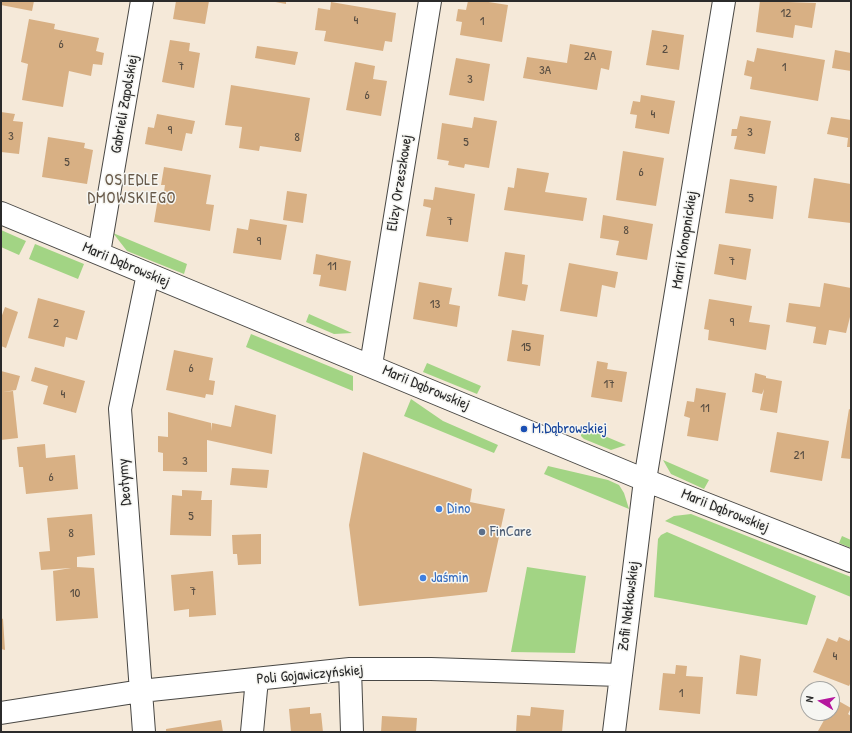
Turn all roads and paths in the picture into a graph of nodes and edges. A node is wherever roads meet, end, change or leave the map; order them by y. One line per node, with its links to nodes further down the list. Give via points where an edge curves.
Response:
1 (142, 1): 5 (street, Gabrieli Zapolskiej)
2 (430, 1): 7 (street, Elizy Orzeszkowej)
3 (724, 1): 8 (street, Marii Konopnickiej)
4 (1, 213): 5 (street, Marii Dąbrowskiej)
5 (99, 253): 6 (street, Marii Dąbrowskiej)
6 (148, 274): 7 (street, Marii Dąbrowskiej); 13 (street, Deotymy, via 120,409)
7 (371, 365): 8 (street, Marii Dąbrowskiej)
8 (645, 480): 9 (street, Marii Dąbrowskiej); 11 (street, Zofii Nałkowskiej)
9 (851, 561)
10 (350, 670): 11 (street, Poli Gojawiczyńskiej, via 431,669); 12 (street, Poli Gojawiczyńskiej); 17 (street)
11 (620, 675): 18 (street, Zofii Nałkowskiej)
12 (257, 679): 13 (street, Poli Gojawiczyńskiej); 16 (street)
13 (141, 691): 14 (street, Poli Gojawiczyńskiej); 15 (street, Deotymy)
14 (1, 713)
15 (144, 732)
16 (252, 732)
17 (352, 732)
18 (614, 732)

